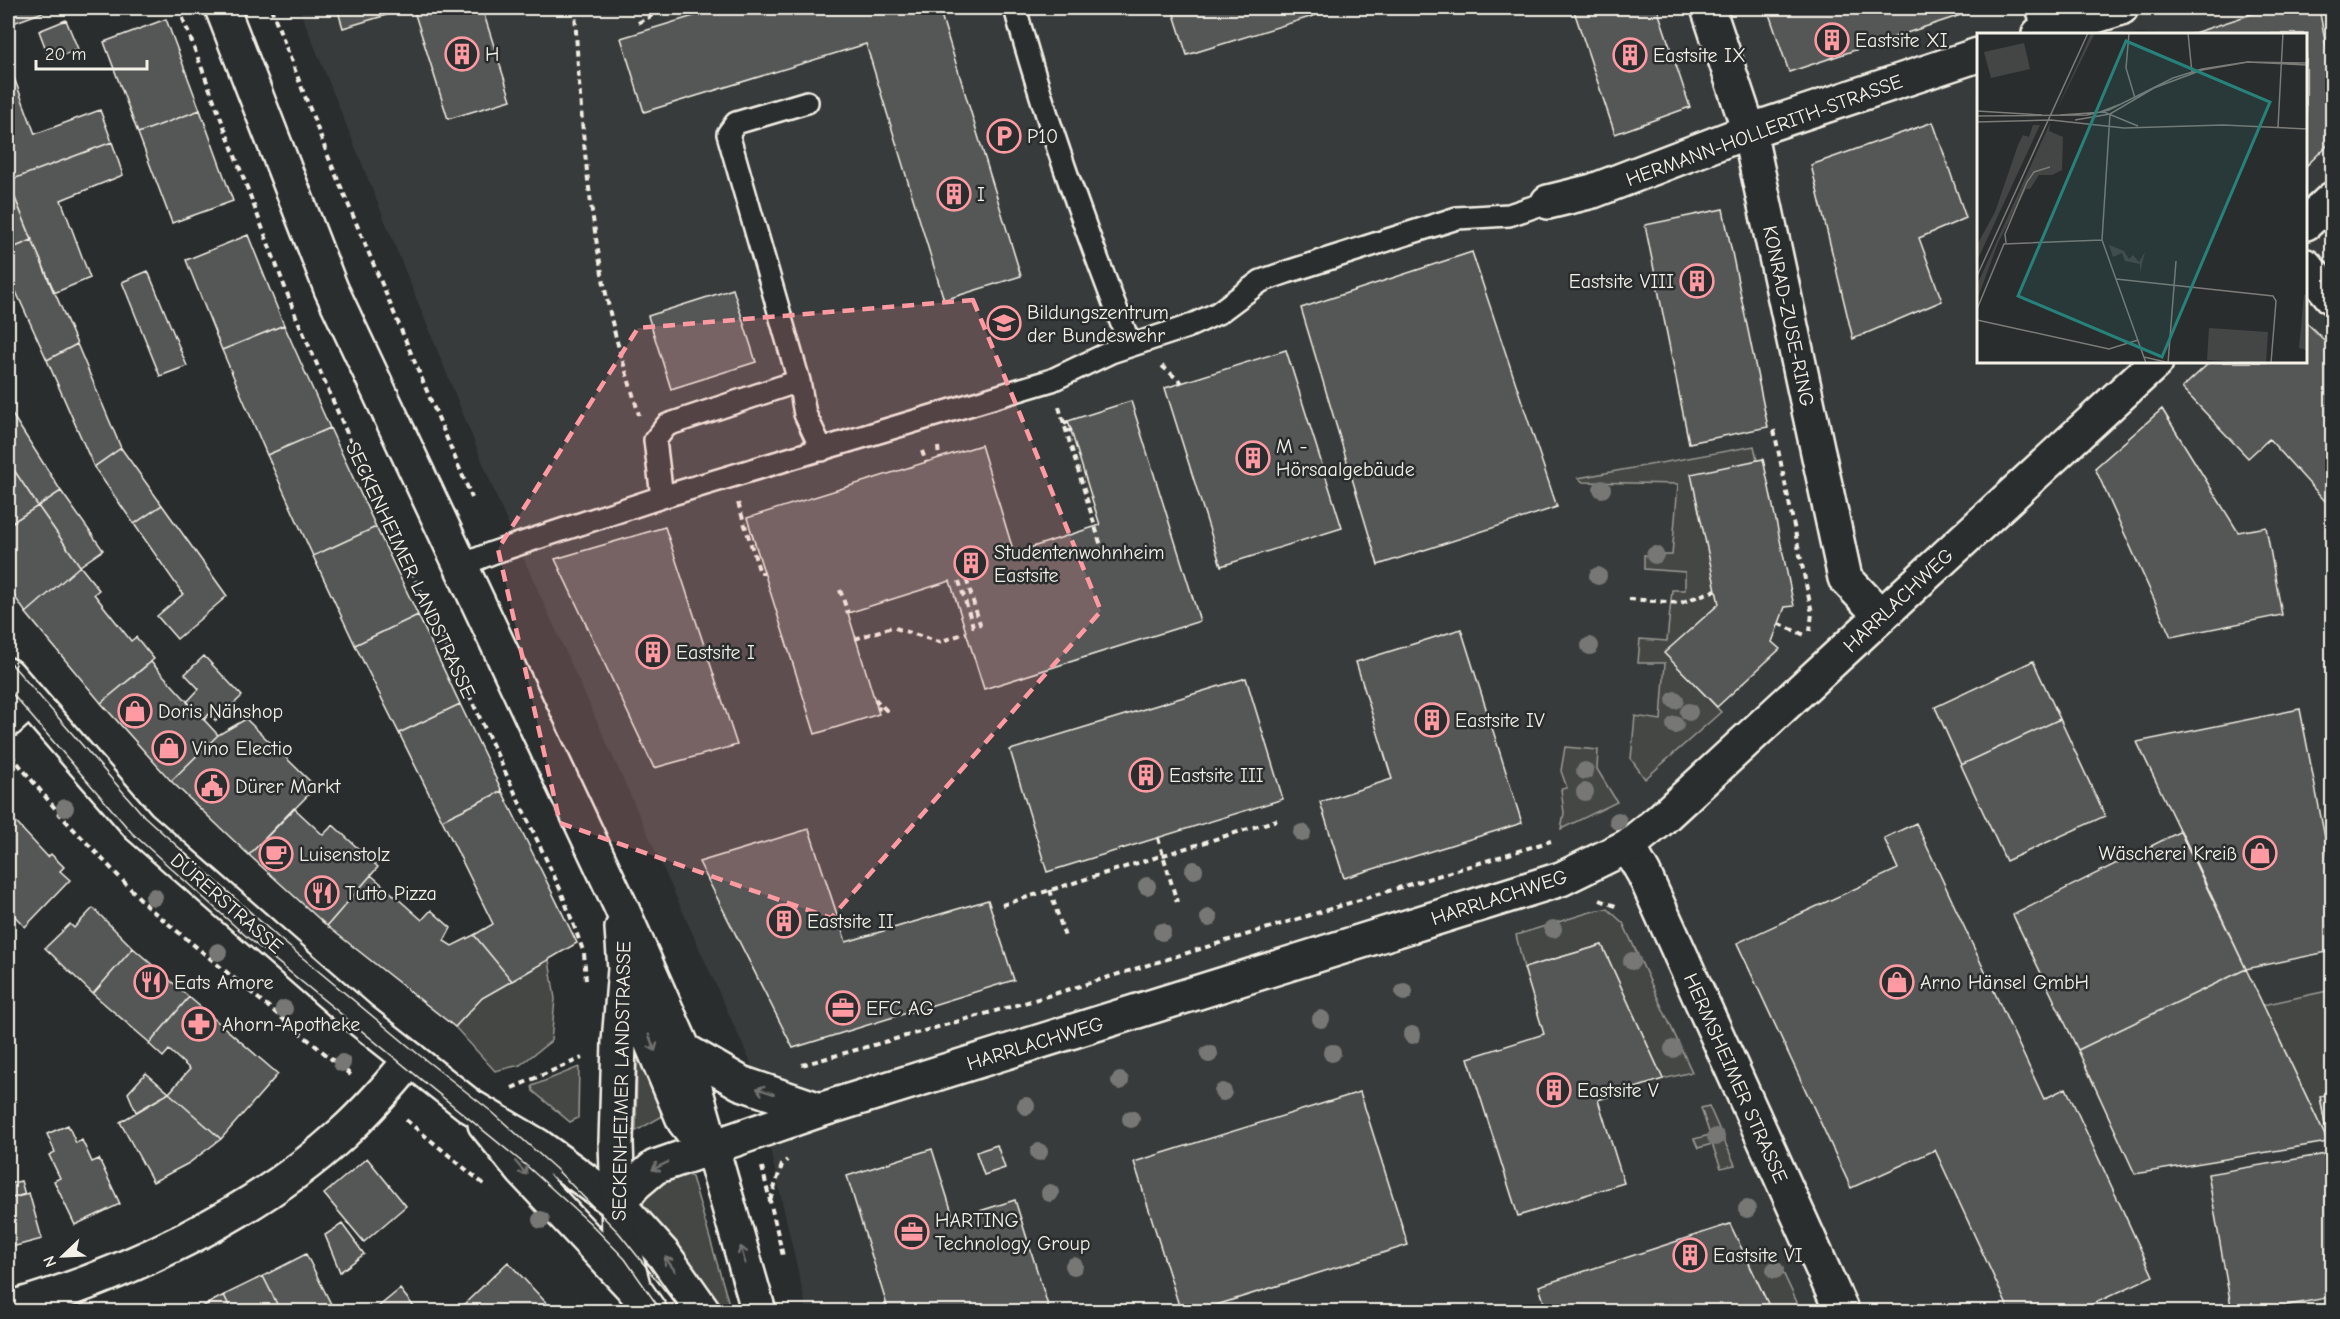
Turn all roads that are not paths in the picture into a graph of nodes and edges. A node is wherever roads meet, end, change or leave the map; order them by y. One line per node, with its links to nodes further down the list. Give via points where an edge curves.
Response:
1 (222, 8): 19 (street, SECKENHEIMER LANDSTRASSE, via 331,289)
2 (1014, 8): 14 (lane, via 1056,141)
3 (1708, 8): 8 (street, KONRAD-ZUSE-RING)
4 (2121, 8): 5 (street)
5 (2041, 25)
6 (1977, 55): 8 (street, HERMANN-HOLLERITH-STRASSE)
7 (807, 102): 16 (lane, via 736,123 728,134)
8 (1749, 131): 10 (street, HERMANN-HOLLERITH-STRASSE, via 1593,191); 20 (street, KONRAD-ZUSE-RING, via 1845,578)
9 (2332, 199): 11 (street)
10 (1548, 202): 14 (lane, via 1509,215 1457,218 1287,272 1262,281 1218,313)
11 (2307, 222)
12 (2307, 268): 13 (street)
13 (2332, 297)
14 (1130, 345): 17 (lane, via 1052,380)
15 (2155, 363): 20 (street, HARRLACHWEG)
16 (799, 381): 17 (lane, via 806,414); 18 (lane, via 667,425 655,440)
17 (822, 450): 18 (lane)
18 (662, 497): 19 (lane)
19 (460, 566): 24 (street, SECKENHEIMER LANDSTRASSE)
20 (1881, 616): 23 (street, HARRLACHWEG)
21 (8, 675): 22 (street, DÜRERSTRASSE)
22 (18, 711): 27 (street, DÜRERSTRASSE, via 139,826 281,952)
23 (1628, 846): 29 (street, HARRLACHWEG, via 1561,879); 36 (street, HERMSHEIMER STRASSE)
24 (621, 907): 25 (street, SECKENHEIMER LANDSTRASSE); 26 (street, SECKENHEIMER LANDSTRASSE)
25 (625, 969): 30 (street, one-way to 30, via 684,1121 693,1134); 31 (street, SECKENHEIMER LANDSTRASSE, via 616,1142)
26 (684, 1050): 29 (street, one-way to 26, via 741,1083); 30 (street, SECKENHEIMER LANDSTRASSE)
27 (411, 1059): 28 (street, DÜRERSTRASSE); 33 (street, via 342,1134 277,1185 206,1228 120,1270 57,1295)
28 (470, 1106): 31 (street, DÜRERSTRASSE, via 538,1146); 32 (street, DÜRERSTRASSE, one-way to 32, via 523,1171)
29 (820, 1110): 30 (street, HARRLACHWEG)
30 (712, 1145): 31 (street, HARRLACHWEG, one-way to 31, via 655,1167); 35 (street, SECKENHEIMER LANDSTRASSE, one-way to 30)
31 (618, 1204): 32 (street, SECKENHEIMER LANDSTRASSE, via 619,1233); 34 (street, DÜRERSTRASSE, one-way to 31, via 664,1256)
32 (642, 1300)
33 (8, 1308)
34 (704, 1311)
35 (759, 1311)
36 (1842, 1311)

